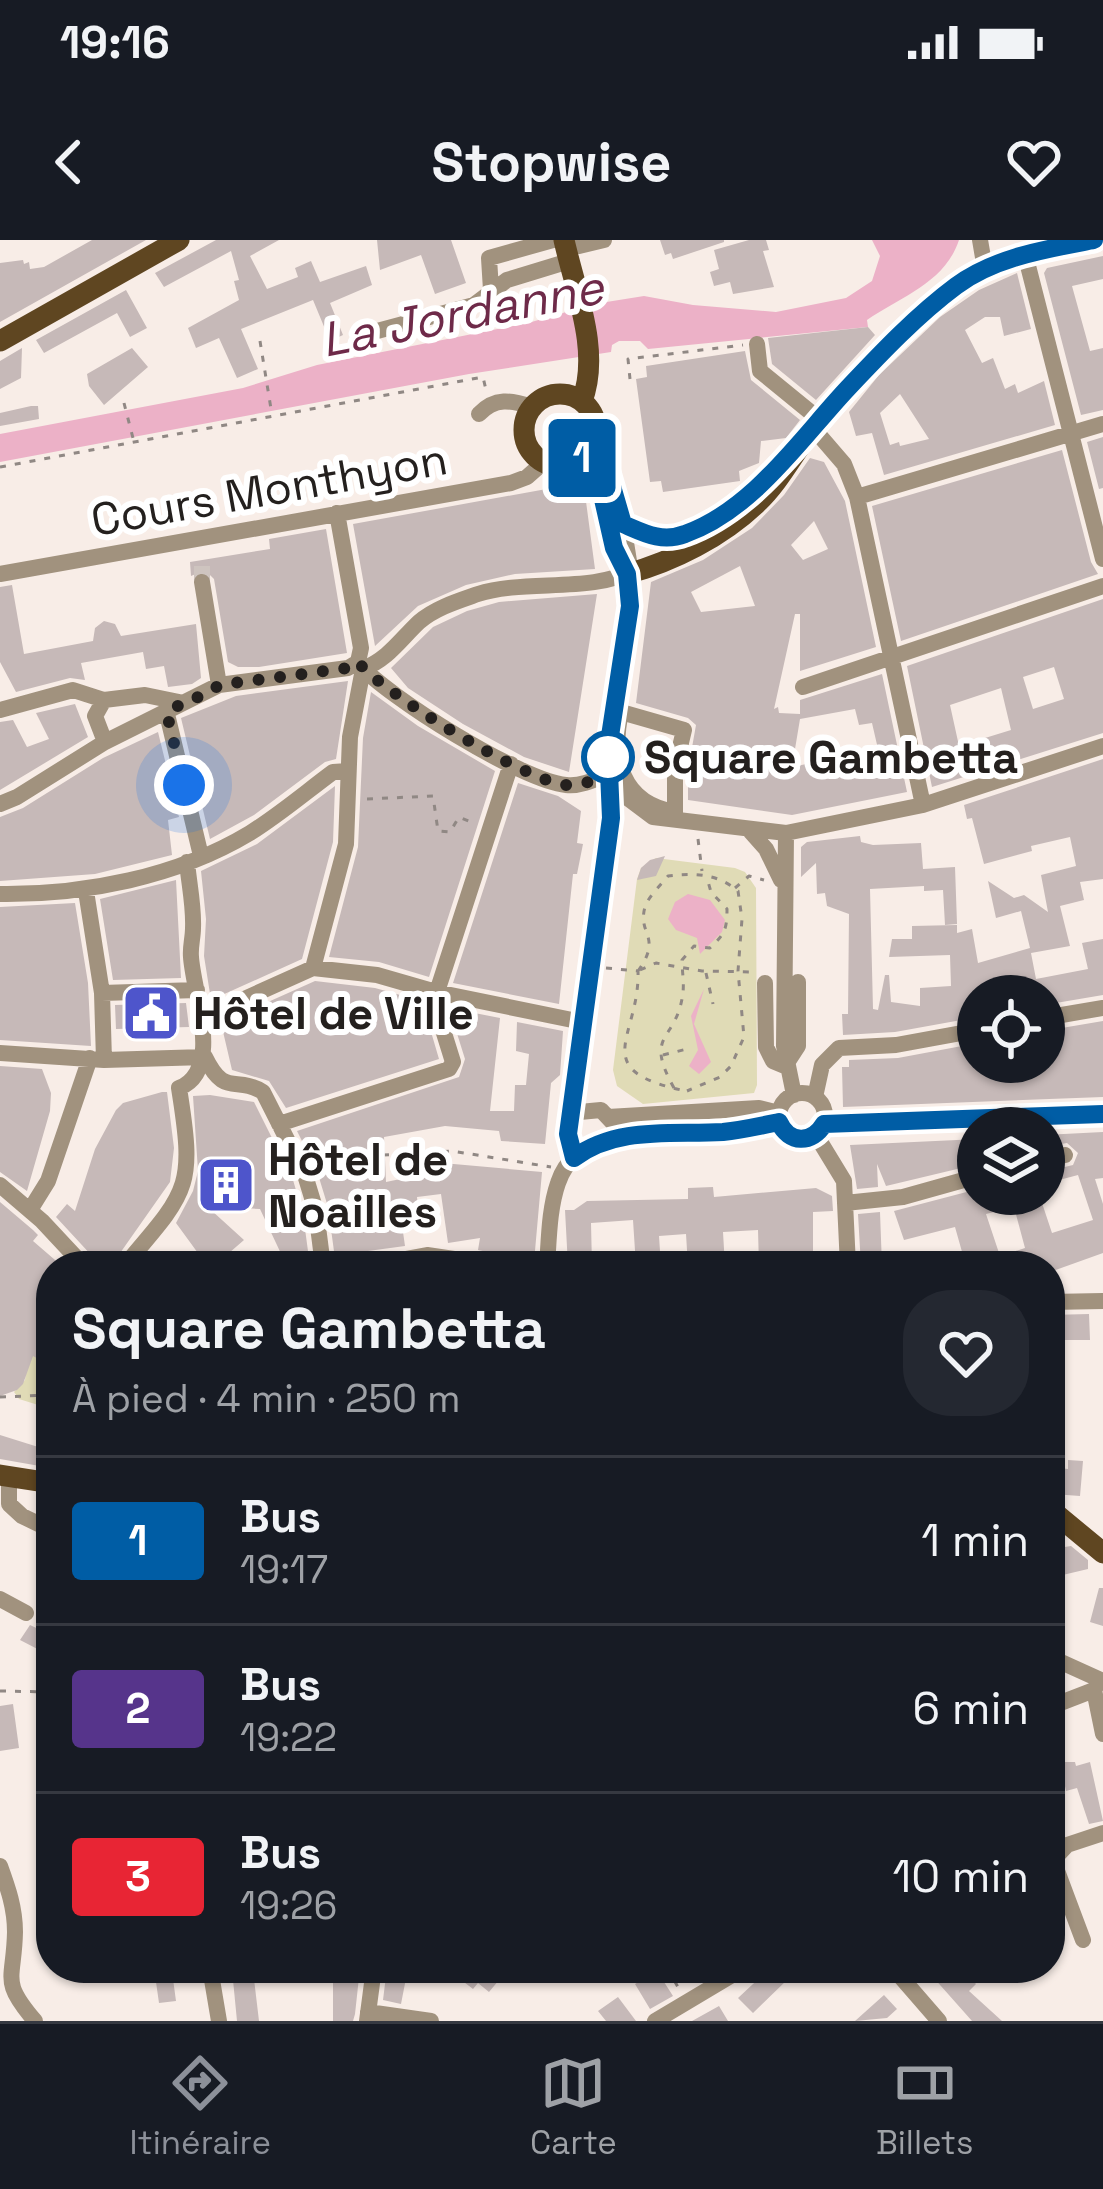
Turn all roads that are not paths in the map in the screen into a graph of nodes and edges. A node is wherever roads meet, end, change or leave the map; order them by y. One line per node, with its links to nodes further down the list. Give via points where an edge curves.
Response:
1 (179, 240): 11 (main road)
2 (553, 240): 9 (street, via 489,258)
3 (604, 240): 6 (street)
4 (980, 240): 8 (street)
5 (1094, 240): 7 (main road)
6 (573, 251): 9 (street); 13 (main road, via 589,367)
7 (1025, 254): 8 (main road); 18 (street)
8 (985, 269): 16 (main road, via 936,302)
9 (491, 290): 10 (street, via 474,305)
10 (366, 334)
11 (0, 341)
12 (757, 344): 16 (street, via 760,371)
13 (582, 401): 14 (main road, via 551,395); 19 (main road, via 595,421)
14 (532, 407): 15 (street, via 505,400); 20 (main road, via 525,437)
15 (484, 409)
16 (816, 424): 21 (main road); 22 (street); 29 (main road, via 736,522)
17 (1103, 424): 18 (street)
18 (1071, 432): 22 (street); 26 (street)
19 (586, 452): 20 (main road, via 568,465); 24 (main road, via 605,462); 29 (main road)
20 (544, 462): 23 (street, Cours Monthyon, via 511,483)
21 (758, 479): 24 (main road, via 738,502 681,536 656,537); 29 (street, via 732,516)
22 (856, 497): 32 (street)
23 (337, 513): 25 (street, Cours Monthyon); 33 (street)
24 (623, 524): 29 (street)
25 (206, 536): 27 (street); 28 (street, Cours Monthyon)
26 (1103, 559)
27 (202, 560)
28 (0, 574)
29 (627, 574): 33 (street, via 483,592 436,610 386,659); 44 (street)
30 (202, 582): 34 (street)
31 (1103, 586): 32 (street)
32 (892, 655): 35 (street); 46 (street)
33 (360, 666): 34 (street); 42 (street); 43 (street)
34 (219, 685): 37 (street)
35 (803, 686)
36 (104, 700): 37 (street, via 145,695); 38 (street, via 73,690); 40 (street, via 95,716)
37 (173, 708): 40 (street); 49 (street)
38 (0, 710)
39 (684, 730): 39 (street, via 675,768 675,812 637,794 614,743 621,712)
40 (105, 742): 45 (street)
41 (1103, 746): 46 (street)
42 (511, 764): 44 (street, via 560,785); 56 (street)
43 (348, 771): 49 (street, via 333,772 250,833); 53 (street, via 346,844)
44 (610, 773): 47 (street, via 653,818); 61 (street, via 611,818)
45 (0, 804)
46 (923, 805): 48 (street)
47 (750, 831): 48 (street); 50 (street)
48 (786, 833): 50 (street)
49 (194, 859): 51 (street); 55 (street)
50 (783, 885): 66 (street)
51 (86, 891): 52 (street); 57 (street)
52 (0, 894)
53 (313, 968): 56 (street); 60 (street)
54 (765, 983): 66 (street, via 766,1047)
55 (197, 990): 57 (street); 60 (street)
56 (436, 992): 61 (street); 73 (street, via 449,1069)
57 (102, 993): 65 (street)
58 (1103, 1008): 59 (street)
59 (1065, 1014)
60 (202, 1018): 64 (street)
61 (582, 1022): 69 (street)
62 (957, 1034): 68 (street, via 839,1048 822,1065)
63 (0, 1053): 65 (street)
64 (200, 1057): 65 (street); 73 (street, via 219,1079 263,1092); 82 (street, via 192,1082 178,1088 186,1184)
65 (97, 1059): 80 (street)
66 (785, 1066): 67 (street)
67 (794, 1095): 68 (street); 72 (street)
68 (815, 1097): 74 (street, via 824,1109)
69 (569, 1113): 71 (street, via 601,1110); 76 (street)
70 (1103, 1114): 74 (street)
71 (608, 1117): 72 (street, via 759,1108); 75 (street)
72 (779, 1117): 74 (street, via 794,1138); 75 (street, via 728,1131)
73 (279, 1124): 83 (street, via 316,1210)
74 (820, 1129): 79 (street, via 844,1180)
75 (620, 1136): 76 (street)
76 (569, 1164): 84 (street)
77 (957, 1182): 79 (street)
78 (0, 1185): 80 (street)
79 (845, 1203): 85 (street)
80 (30, 1210): 81 (street)
81 (70, 1251)
82 (137, 1251)
83 (321, 1251)
84 (549, 1251)
85 (847, 1251)
86 (1103, 1301): 87 (street)
87 (1065, 1302)
88 (5, 1475): 89 (main road); 90 (street)
89 (36, 1480)
90 (4, 1506): 92 (street)
91 (1065, 1521): 93 (main road)
92 (36, 1523)
93 (1103, 1553)
94 (0, 1599): 95 (street)
95 (26, 1613)
96 (1065, 1665): 97 (street)
97 (1099, 1684): 98 (street); 99 (street)
98 (1065, 1700)
99 (1103, 1734)
100 (1103, 1833): 101 (street)
101 (1065, 1845)
102 (0, 1866): 111 (street, via 12,1899 12,1997)
103 (1065, 1892): 104 (street)
104 (1083, 1940)
105 (213, 1983): 112 (street)
106 (372, 1983): 109 (street)
107 (719, 1983): 114 (street)
108 (903, 1983): 110 (street)
109 (368, 2016): 113 (street)
110 (926, 2017)
111 (34, 2021)
112 (219, 2021)
113 (431, 2021)
114 (656, 2021)

